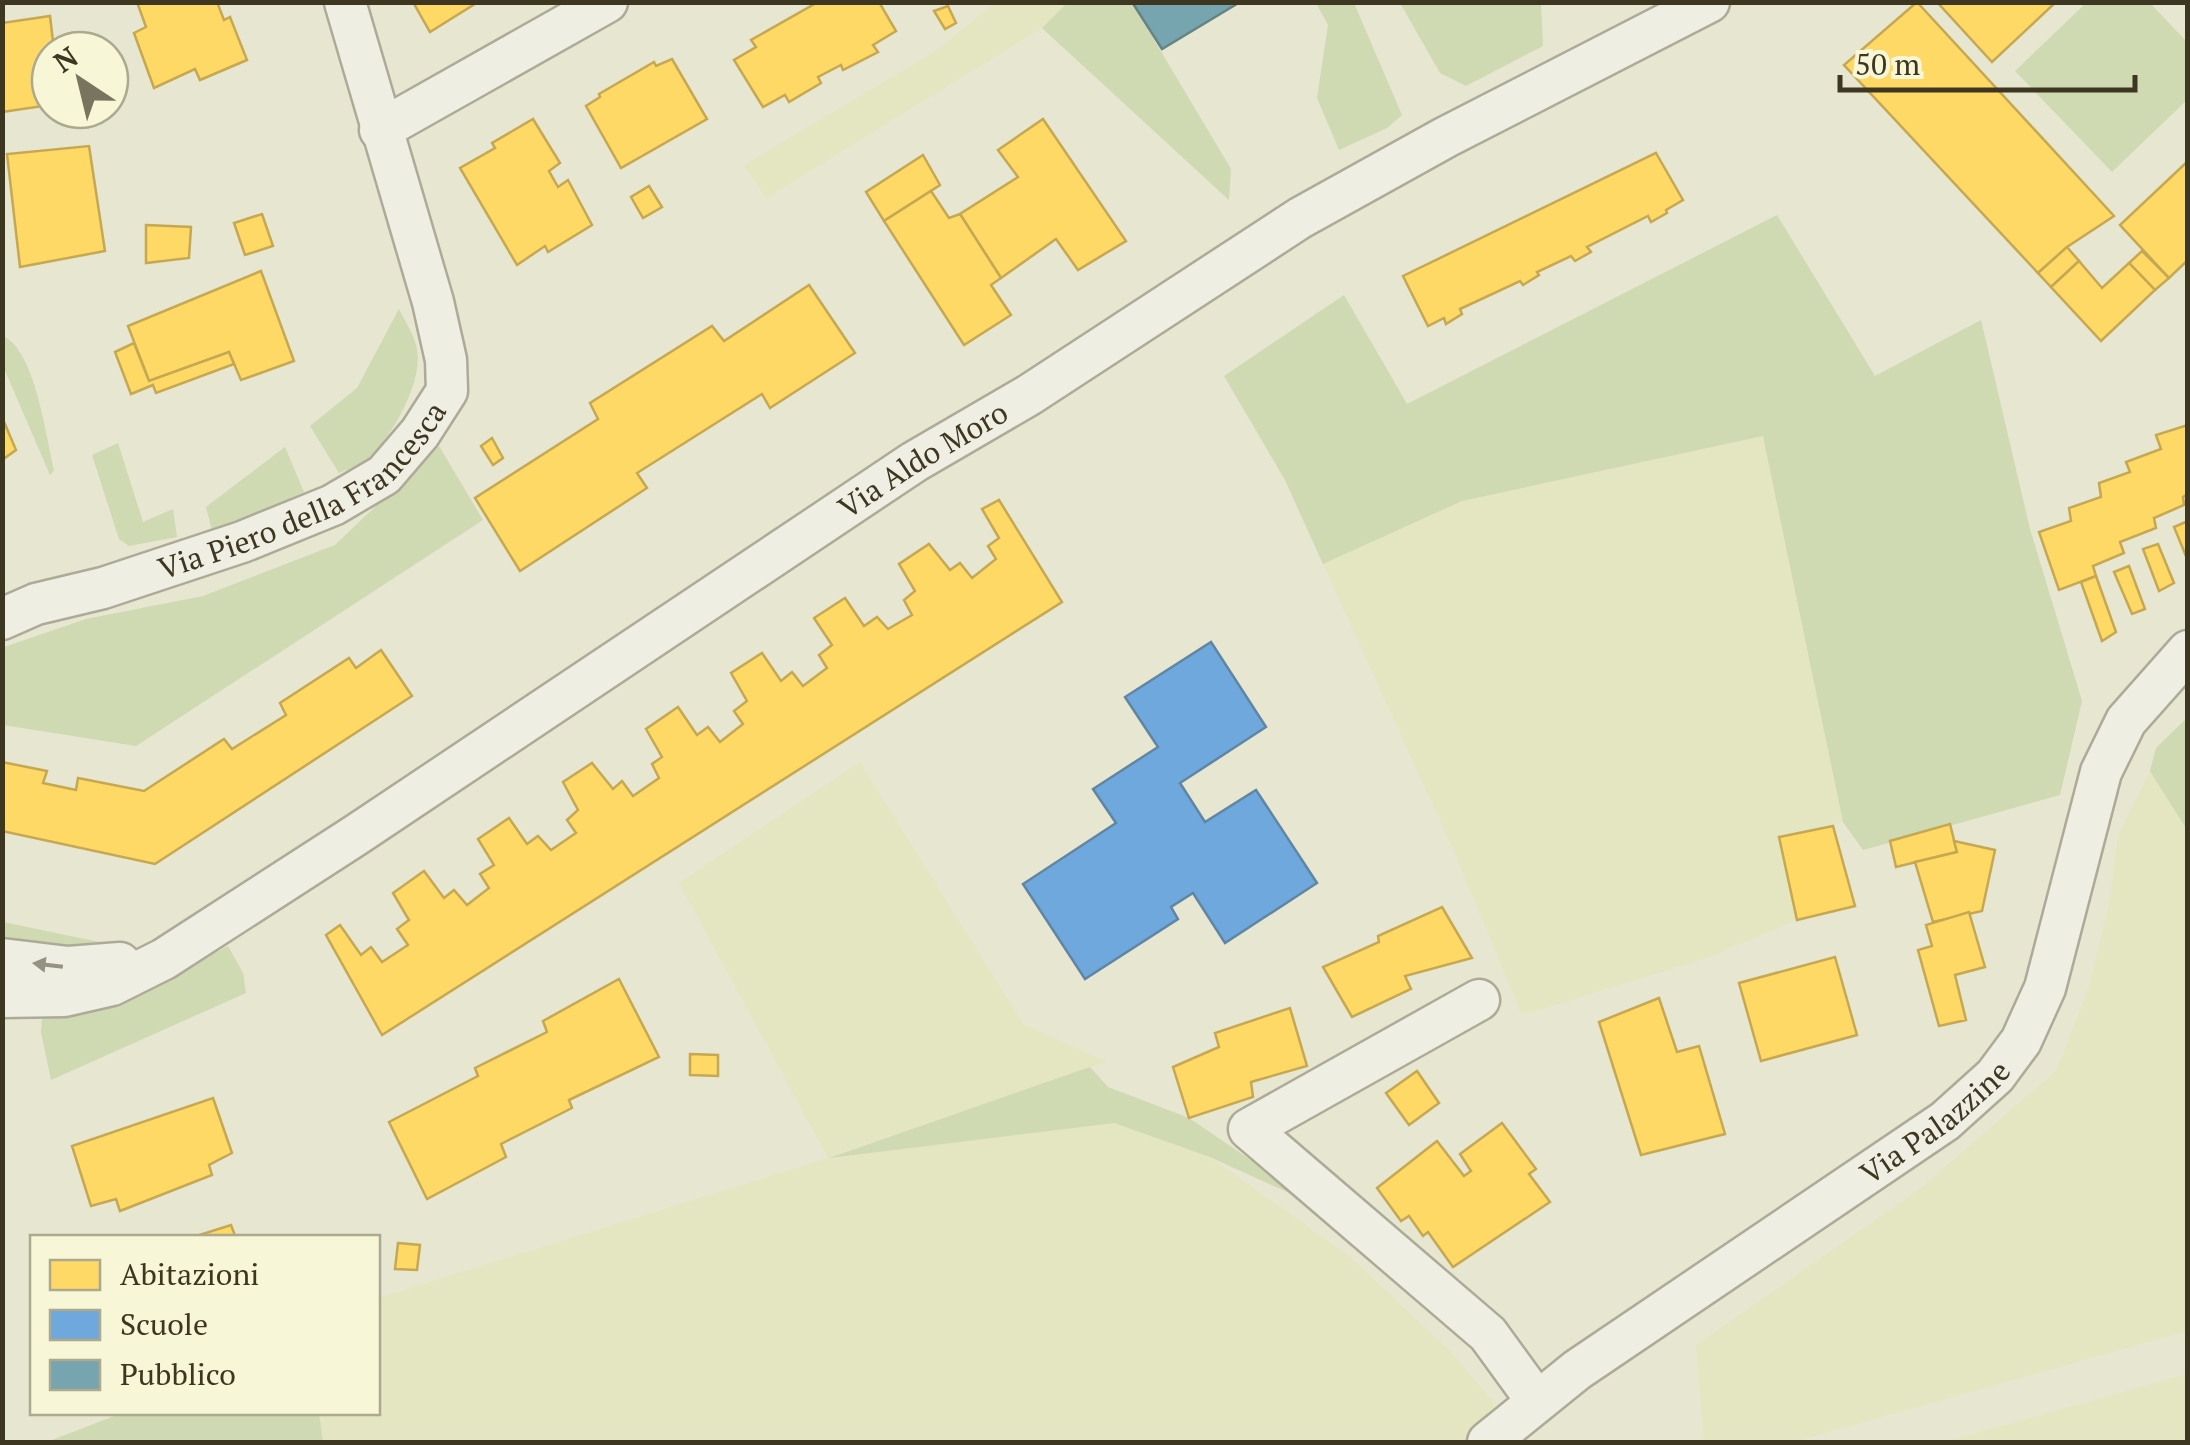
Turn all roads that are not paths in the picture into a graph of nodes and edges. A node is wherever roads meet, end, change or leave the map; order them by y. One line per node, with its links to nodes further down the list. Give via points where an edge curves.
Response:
1 (345, 2): 4 (street, Via Piero della Francesca)
2 (606, 2): 4 (street)
3 (1709, 2): 8 (street, Via Aldo Moro, via 1446,137 1266,239 914,462)
4 (380, 130): 5 (street, Via Piero della Francesca, via 446,360 447,391 420,434 384,474 333,505 242,542)
5 (2, 619)
6 (2188, 651): 11 (street, Via Palazzine, via 2126,721 2100,772 2045,988 2021,1041 1995,1076 1945,1122)
7 (2, 959): 8 (street, Via Aldo Moro, one-way to 7, via 68,967)
8 (164, 959): 9 (street, Via Aldo Moro, via 112,985 64,996)
9 (2, 997)
10 (1479, 1000): 11 (street, via 1248,1129 1488,1334)
11 (1536, 1400): 12 (street, Via Palazzine)
12 (1488, 1442)

